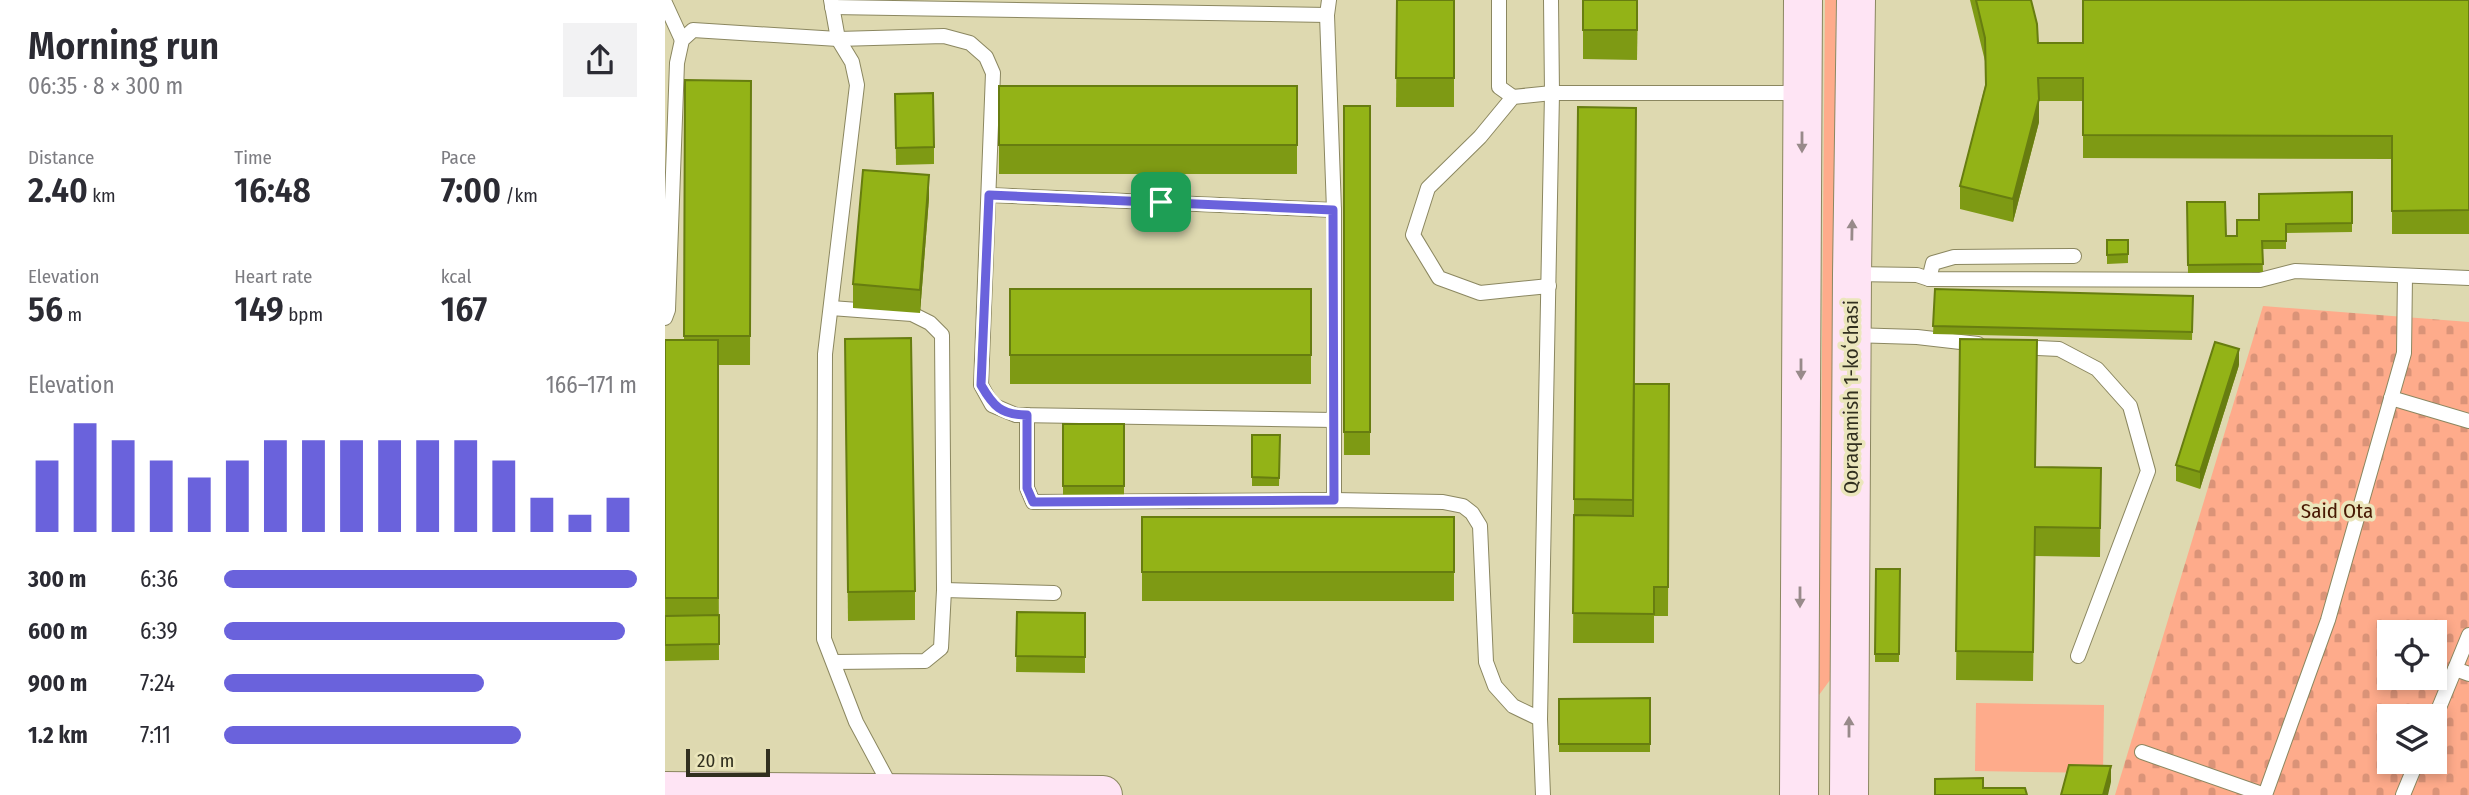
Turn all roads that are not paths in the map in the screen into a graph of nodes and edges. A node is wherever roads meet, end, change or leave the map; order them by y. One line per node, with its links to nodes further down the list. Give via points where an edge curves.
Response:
1 (1499, 0): 12 (lane, via 1499,87)
2 (1551, 0): 10 (lane)
3 (1803, 0): 11 (main road)
4 (1856, 0): 17 (main road, Qoraqamish 1-koʻchasi, one-way to 4)
5 (665, 3): 9 (lane)
6 (832, 4): 7 (lane); 8 (lane)
7 (1328, 7): 15 (lane)
8 (838, 39): 9 (lane, via 692,30); 14 (lane, via 944,36 971,43 986,57 993,73); 22 (lane, via 852,62 857,85)
9 (682, 40): 13 (lane)
10 (1552, 93): 11 (lane); 12 (lane); 21 (lane)
11 (1803, 93): 45 (main road, one-way to 45)
12 (1513, 97): 21 (lane, via 1428,188 1413,235 1440,278 1480,293)
13 (670, 182): 23 (lane)
14 (989, 195): 15 (lane); 26 (lane, via 981,385 992,405)
15 (1333, 210): 27 (lane)
16 (2074, 256): 20 (lane, via 1954,257 1933,262)
17 (1852, 274): 20 (lane); 24 (main road, Qoraqamish 1-koʻchasi)
18 (2405, 276): 19 (lane); 20 (lane, via 2295,271 2260,280); 25 (lane, via 2404,353)
19 (2469, 278)
20 (1929, 279)
21 (1549, 286): 37 (lane)
22 (831, 308): 30 (lane, via 912,314 942,335); 34 (lane, via 825,354 824,639)
23 (665, 318)
24 (1851, 335): 33 (lane, via 2059,349 2097,369 2130,406 2148,471); 46 (main road, Qoraqamish 1-koʻchasi, one-way to 24)
25 (2391, 398): 28 (lane); 47 (lane, via 2328,620)
26 (1027, 415): 27 (lane); 29 (lane, via 1027,488 1033,502)
27 (1334, 420): 29 (lane)
28 (2469, 421)
29 (1334, 500): 37 (lane, via 1443,502 1464,506 1472,513 1480,526 1486,662 1495,686 1513,706)
30 (944, 590): 31 (lane); 34 (lane, via 941,648 925,661)
31 (1054, 593)
32 (2469, 635): 35 (lane)
33 (2078, 656)
34 (834, 662): 41 (lane, via 856,722)
35 (2462, 671): 36 (lane)
36 (2443, 704)
37 (1541, 719): 44 (lane)
38 (2141, 752): 47 (lane)
39 (2412, 774): 48 (lane)
40 (665, 791): 41 (main road)
41 (895, 794): 42 (main road)
42 (914, 795): 43 (main road)
43 (1103, 795)
44 (1543, 795)
45 (1799, 795)
46 (1849, 795)
47 (2265, 795)
48 (2403, 795)

